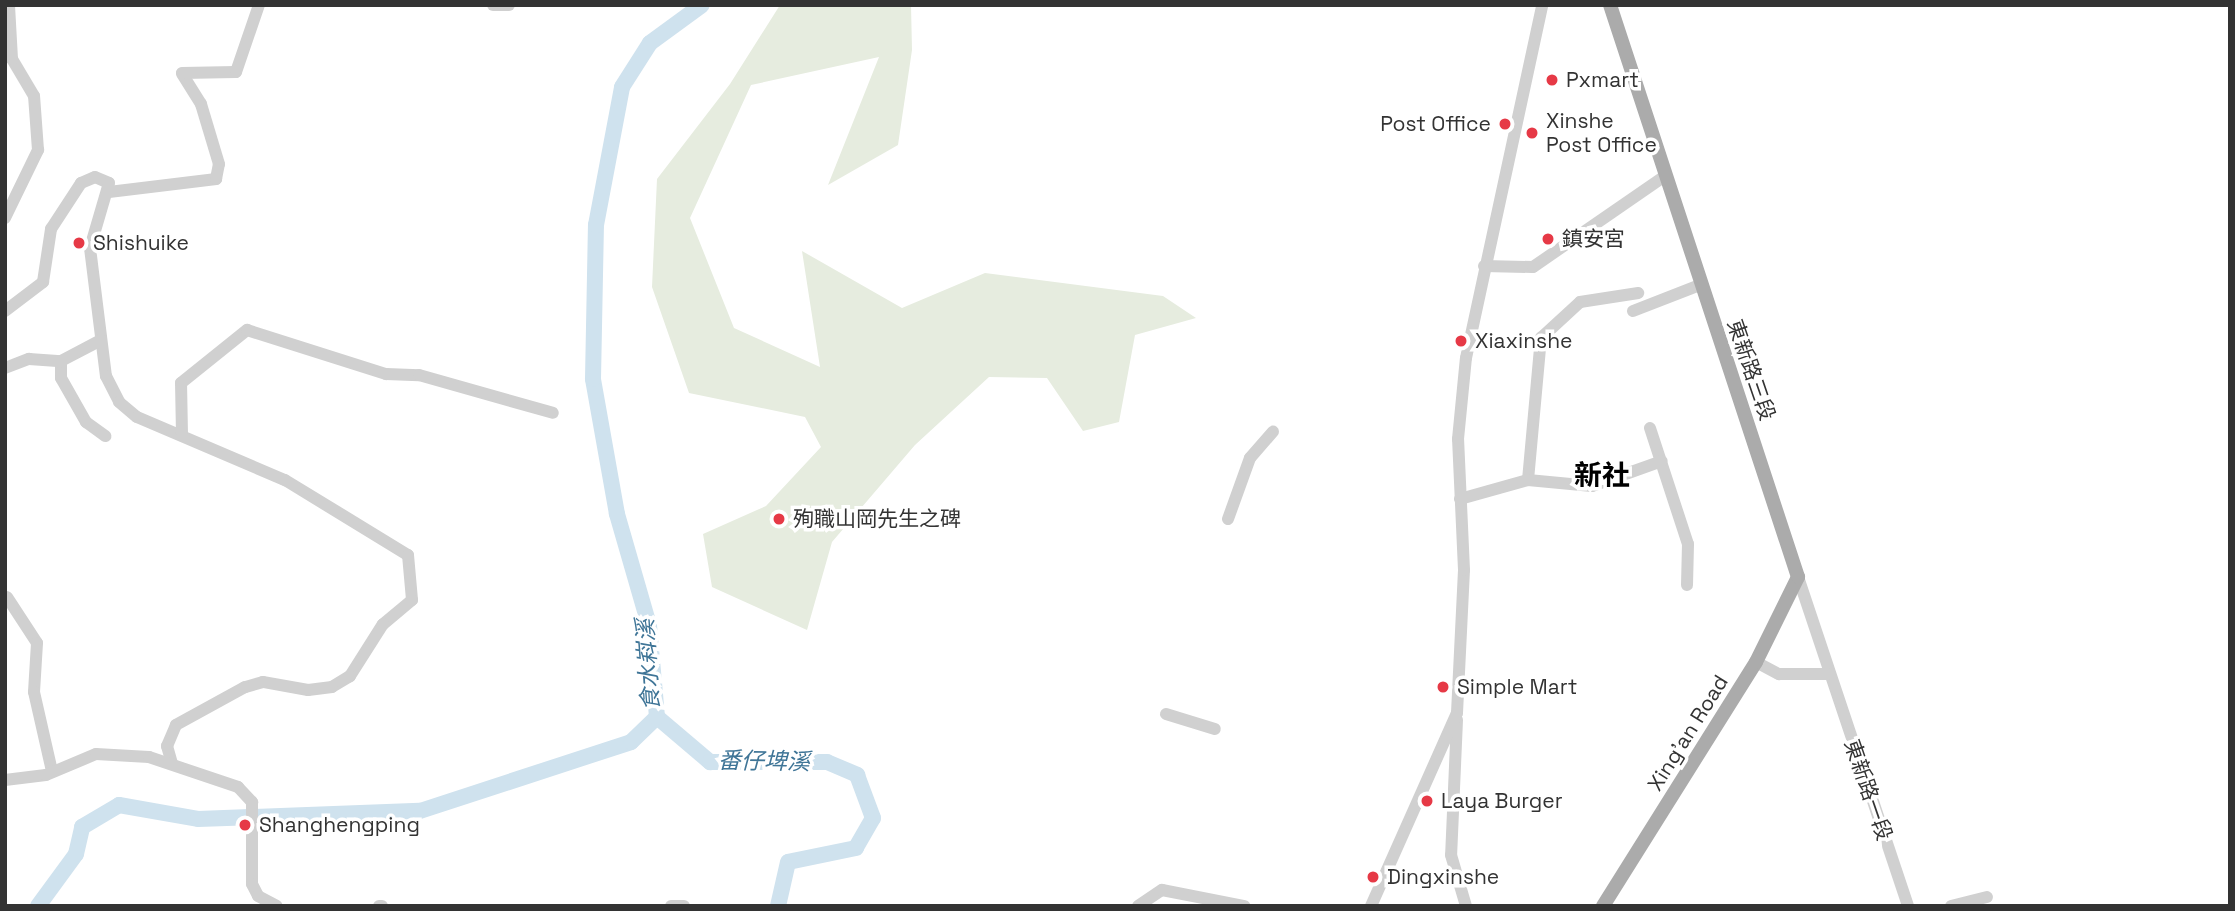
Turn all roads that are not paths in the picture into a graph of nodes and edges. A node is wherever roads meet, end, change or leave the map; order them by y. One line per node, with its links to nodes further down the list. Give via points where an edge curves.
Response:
1 (9, 5): 9 (street, via 12,59 34,96 38,150)
2 (259, 5): 8 (street, via 236,72 182,73 201,104 219,164 216,180)
3 (493, 5): 4 (street)
4 (509, 5)
5 (1542, 5): 10 (street)
6 (1610, 5): 7 (main road, 東新路三段)
7 (1665, 176): 10 (street, via 1533,267); 11 (main road, 東新路三段)
8 (109, 192): 13 (street, via 109,183 95,177 81,183 51,229 43,282); 15 (street, via 90,248)
9 (5, 218)
10 (1485, 266): 25 (street, via 1466,358)
11 (1700, 285): 14 (street); 27 (main road, 東新路三段)
12 (1638, 293): 24 (street, via 1580,302 1541,338)
13 (5, 311)
14 (1633, 312)
15 (101, 340): 16 (street); 21 (street, via 106,376 119,402)
16 (61, 361): 17 (street, via 29,359); 22 (street, via 61,378 86,422)
17 (5, 368)
18 (553, 413): 21 (street, via 419,375 386,374 247,330 181,383)
19 (1650, 428): 23 (street)
20 (1273, 432): 26 (street, via 1250,458)
21 (182, 434): 35 (street, via 285,480 402,547 411,564 412,594 343,681 308,690 263,682 245,687 176,725 167,746)
22 (105, 436)
23 (1662, 461): 24 (street, via 1592,486); 28 (street, via 1688,544)
24 (1528, 480): 25 (street)
25 (1460, 499): 33 (street)
26 (1228, 520)
27 (1798, 577): 30 (main road, Xing'an Road); 31 (street, 東新路一段)
28 (1687, 585)
29 (7, 597): 36 (street, via 37,643 34,692)
30 (1756, 662): 31 (street, via 1779,674); 46 (main road, Xing'an Road)
31 (1829, 674): 47 (street, 東新路一段)
32 (1166, 713): 34 (street)
33 (1457, 713): 44 (street); 45 (street, via 1451,855)
34 (1215, 729)
35 (172, 763): 36 (street, via 96,754); 39 (street, via 238,787 252,802 252,884 257,896)
36 (52, 771): 37 (street)
37 (5, 780)
38 (1987, 897): 48 (street)
39 (277, 906)
40 (671, 906): 41 (street)
41 (684, 906)
42 (1138, 906): 43 (street, via 1162,890)
43 (1244, 906)
44 (1371, 906)
45 (1466, 906)
46 (1603, 906)
47 (1908, 906)
48 (1951, 906)

